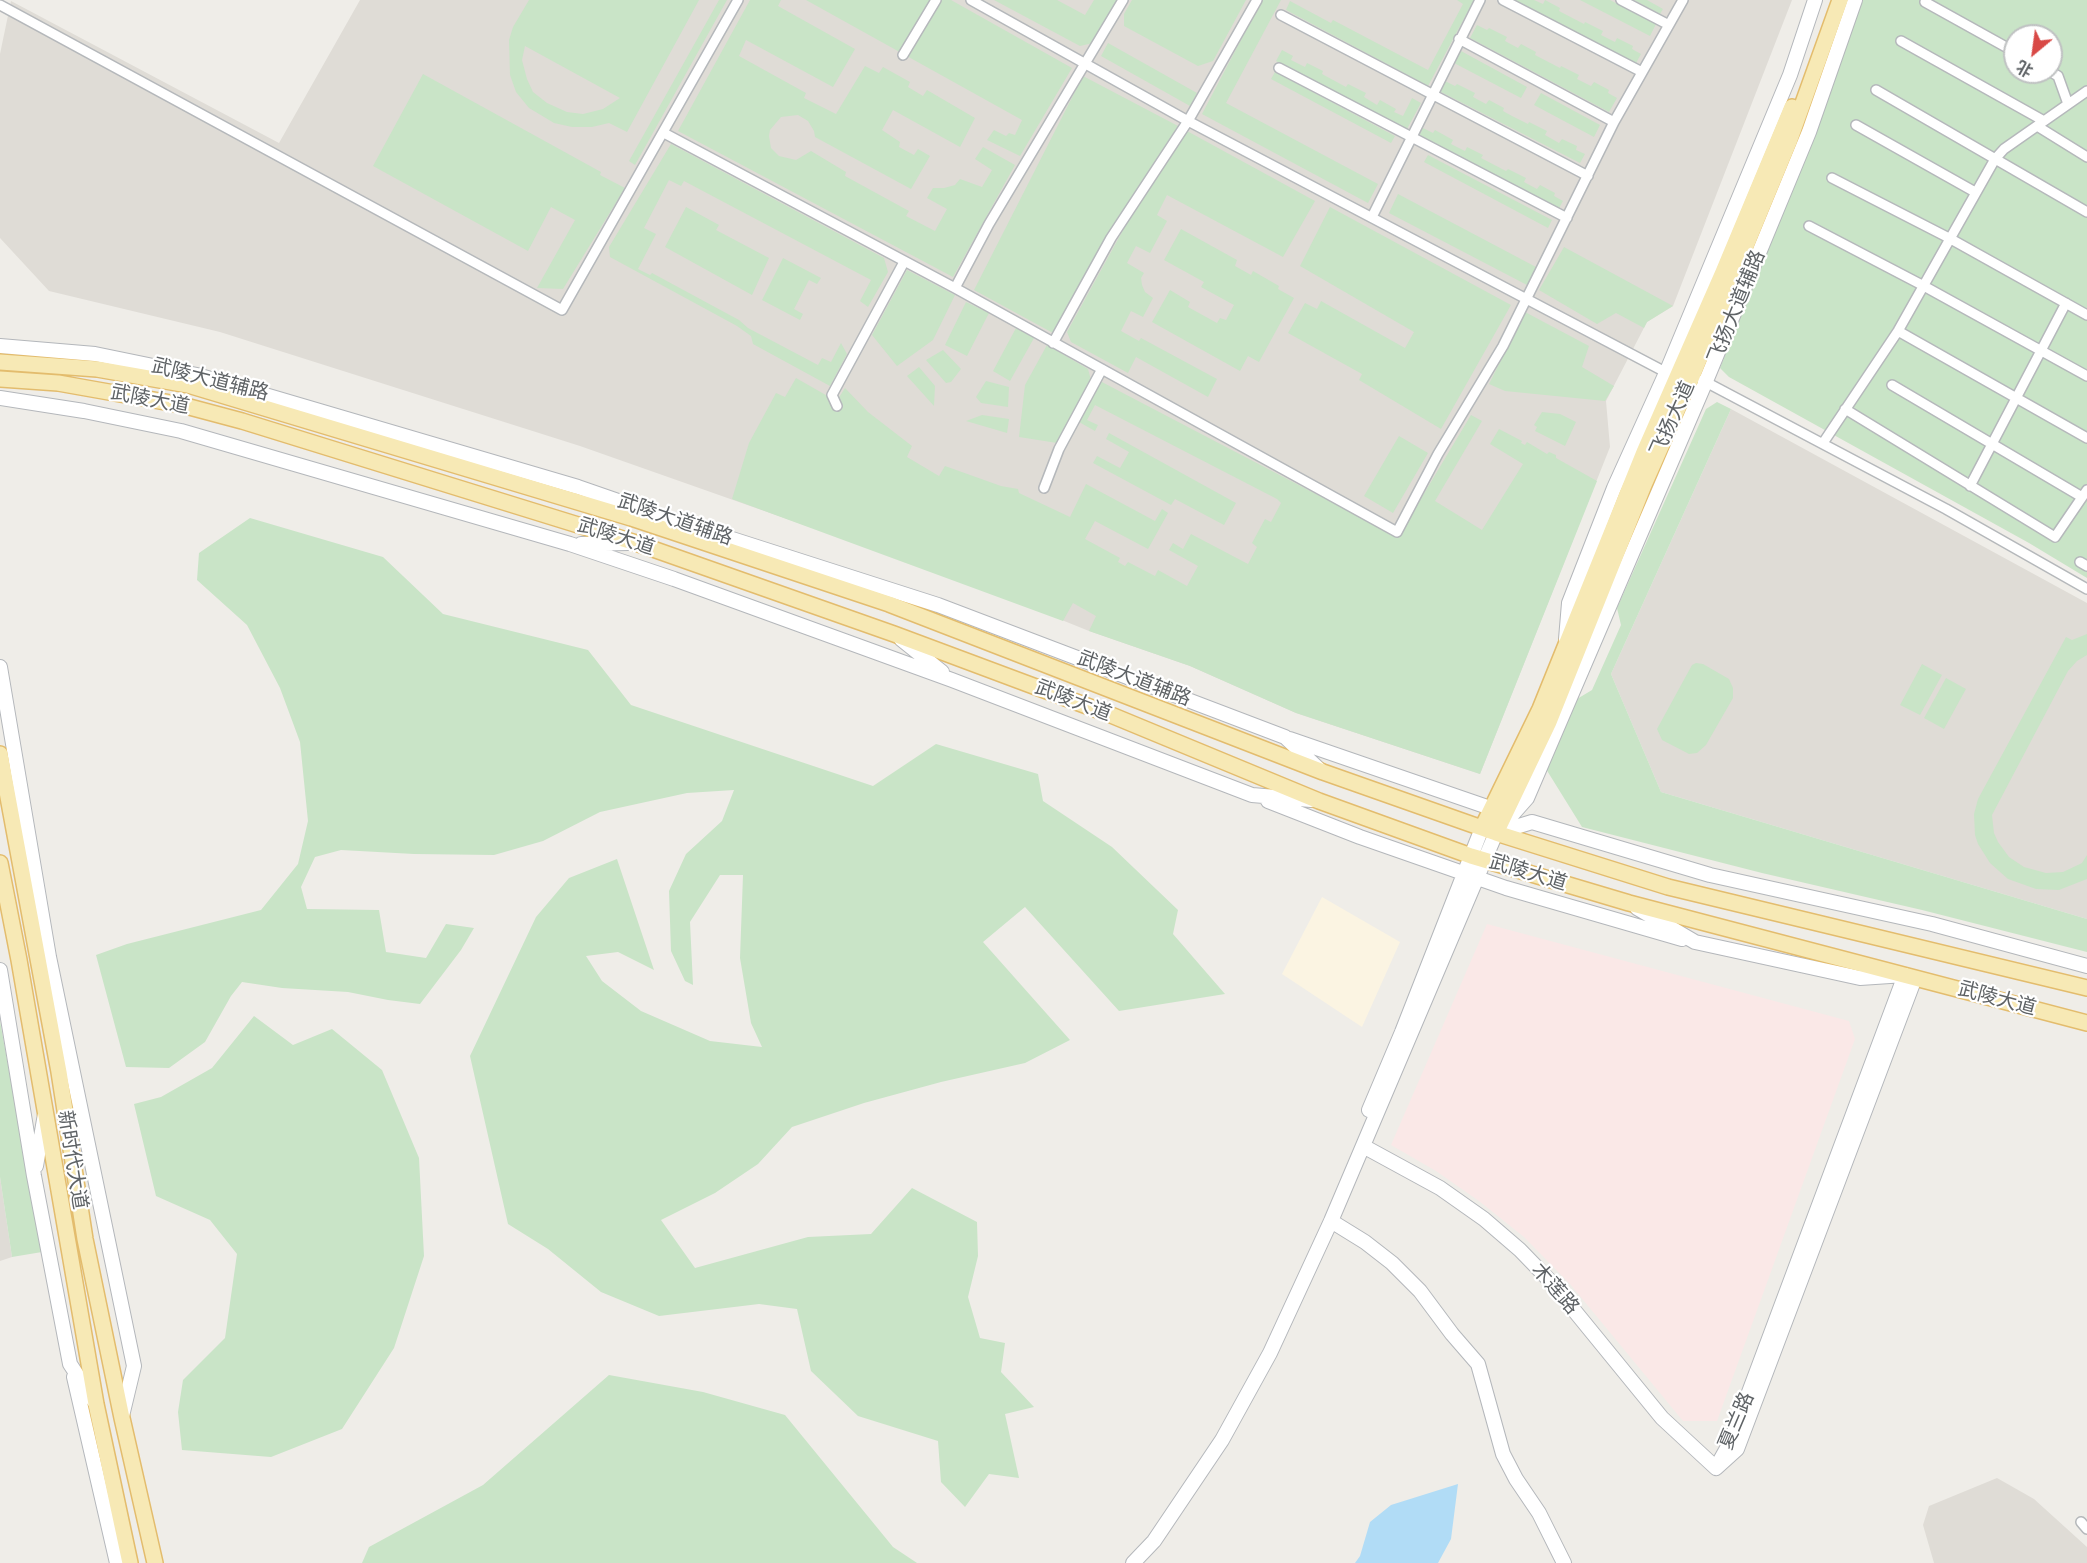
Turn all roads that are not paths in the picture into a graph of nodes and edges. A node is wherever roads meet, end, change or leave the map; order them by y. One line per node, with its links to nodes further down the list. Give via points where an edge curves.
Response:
1 (738, 0): 34 (street)
2 (936, 0): 20 (street)
3 (971, 0): 22 (street)
4 (1123, 0): 22 (street)
5 (1257, 0): 30 (street)
6 (1480, 0): 17 (street)
7 (1503, 0): 24 (street)
8 (1621, 0): 16 (street)
9 (1683, 0): 16 (street)
10 (1855, 0): 21 (street, 飞扬大道辅路)
11 (1815, 1): 45 (street, 飞扬大道辅路, via 1790,75)
12 (1836, 2): 21 (street); 48 (main road, 飞扬大道); 54 (main road, 飞扬大道, via 1789,142)
13 (1925, 2): 19 (street)
14 (0, 5): 34 (street, via 562,310)
15 (1281, 15): 28 (street)
16 (1669, 25): 24 (street)
17 (1459, 39): 28 (street); 31 (street)
18 (1901, 41): 32 (street)
19 (2003, 45)
20 (903, 55)
21 (1836, 55): 49 (street, 飞扬大道辅路)
22 (1085, 63): 30 (street); 51 (street)
23 (1279, 68): 35 (street)
24 (1642, 72): 31 (street)
25 (2061, 84): 29 (street)
26 (1876, 90): 37 (street)
27 (2087, 91): 29 (street)
28 (1432, 93): 35 (street); 38 (street)
29 (2068, 104): 32 (street)
30 (1188, 121): 42 (street); 57 (street, via 1111,238)
31 (1614, 122): 38 (street)
32 (2040, 124): 36 (street); 37 (street)
33 (1856, 125): 40 (street)
34 (664, 134): 47 (street)
35 (1411, 137): 42 (street); 43 (street)
36 (2087, 157)
37 (1995, 159): 40 (street); 41 (street)
38 (1588, 176): 43 (street)
39 (1832, 178): 46 (street)
40 (1975, 192): 46 (street)
41 (2087, 212)
42 (1372, 217): 52 (street)
43 (1567, 218): 52 (street)
44 (1809, 226): 50 (street)
45 (1726, 229): 48 (street); 63 (street, 飞扬大道辅路)
46 (1949, 238): 50 (street); 53 (street)
47 (904, 262): 51 (street); 68 (street, via 832,395)
48 (1723, 272): 63 (main road, 飞扬大道)
49 (1751, 272): 54 (street); 63 (street, 飞扬大道辅路)
50 (1922, 285): 56 (street); 59 (street)
51 (955, 288): 57 (street)
52 (1526, 300): 61 (street, via 1396,532); 63 (street)
53 (2066, 303): 55 (street); 59 (street)
54 (1718, 312): 63 (main road, 飞扬大道)
55 (2087, 315)
56 (1898, 331): 67 (street); 69 (street)
57 (1053, 343): 61 (street)
58 (0, 346): 75 (street, 武陵大道辅路, via 95,354 197,375)
59 (2041, 351): 62 (street); 67 (street)
60 (0, 362): 80 (main road, 武陵大道, via 97,369 188,385)
61 (1102, 369): 76 (street, via 1059,449)
62 (2087, 376)
63 (1685, 378): 71 (street); 73 (main road, 飞扬大道); 77 (street, 飞扬大道辅路); 95 (main road, 飞扬大道, via 1549,722)
64 (0, 379): 81 (main road, 武陵大道, via 58,383 182,405)
65 (1892, 385): 72 (street)
66 (1, 398): 82 (street, via 181,431)
67 (2018, 398): 70 (street); 72 (street)
68 (837, 406)
69 (1845, 409): 71 (street); 74 (street)
70 (2087, 438)
71 (1823, 443): 83 (street)
72 (1993, 444): 74 (street); 78 (street)
73 (1644, 452): 77 (street); 87 (main road, 飞扬大道)
74 (1970, 486): 78 (street, via 2055,537)
75 (578, 487): 80 (street); 85 (street, 武陵大道辅路)
76 (1044, 488)
77 (1614, 488): 87 (street, 飞扬大道辅路, via 1569,603)
78 (2082, 497): 79 (street)
79 (2087, 510)
80 (631, 518): 84 (main road, 武陵大道)
81 (633, 542): 82 (street); 86 (main road, 武陵大道)
82 (570, 544): 89 (street)
83 (2087, 589)
84 (889, 604): 85 (street); 92 (main road, 武陵大道)
85 (938, 605): 90 (street, 武陵大道辅路)
86 (894, 634): 89 (street); 94 (main road, 武陵大道, via 1111,715)
87 (1565, 650): 95 (main road, 飞扬大道)
88 (0, 672): 115 (street, via 49,957 134,1366)
89 (952, 680): 93 (street)
90 (1285, 737): 92 (street, 武陵大道辅路); 95 (street)
91 (0, 754): 115 (main road, 新时代大道, via 59,1072 85,1239)
92 (1323, 772): 97 (main road, 武陵大道)
93 (1252, 795): 94 (street); 100 (street)
94 (1318, 801): 98 (main road, 武陵大道)
95 (1503, 812): 96 (street); 97 (main road, 飞扬大道)
96 (1532, 822): 97 (street); 104 (street, via 1710,874 1932,924)
97 (1489, 830): 98 (street); 107 (main road, 武陵大道, via 1668,887)
98 (1478, 858): 100 (street); 101 (main road, 武陵大道)
99 (0, 862): 103 (main road, 新时代大道)
100 (1471, 876): 102 (street); 110 (street); 120 (street, via 1264,1351 1215,1437 1150,1535)
101 (1629, 903): 102 (street); 106 (main road, 武陵大道)
102 (1695, 942): 106 (street, via 1860,978)
103 (19, 960): 105 (street); 109 (main road, 新时代大道)
104 (2087, 966)
105 (0, 969): 111 (street)
106 (1910, 977): 108 (main road, 武陵大道); 116 (street, 夏兰路, via 1730,1443)
107 (2087, 988)
108 (2087, 1023)
109 (45, 1112): 111 (street); 114 (main road, 新时代大道)
110 (1363, 1146): 112 (street); 116 (street, 木莲路, via 1440,1188 1520,1250 1551,1282 1662,1418)
111 (34, 1176): 113 (street)
112 (1331, 1221): 121 (street, via 1270,1353 1221,1440 1154,1541); 122 (street, via 1392,1263 1420,1291 1478,1364 1503,1455)
113 (71, 1366): 114 (street); 117 (street)
114 (96, 1404): 118 (main road, 新时代大道)
115 (122, 1418): 119 (main road, 新时代大道)
116 (1716, 1468)
117 (117, 1563)
118 (130, 1563)
119 (155, 1563)
120 (1123, 1563)
121 (1133, 1563)
122 (1564, 1563)

